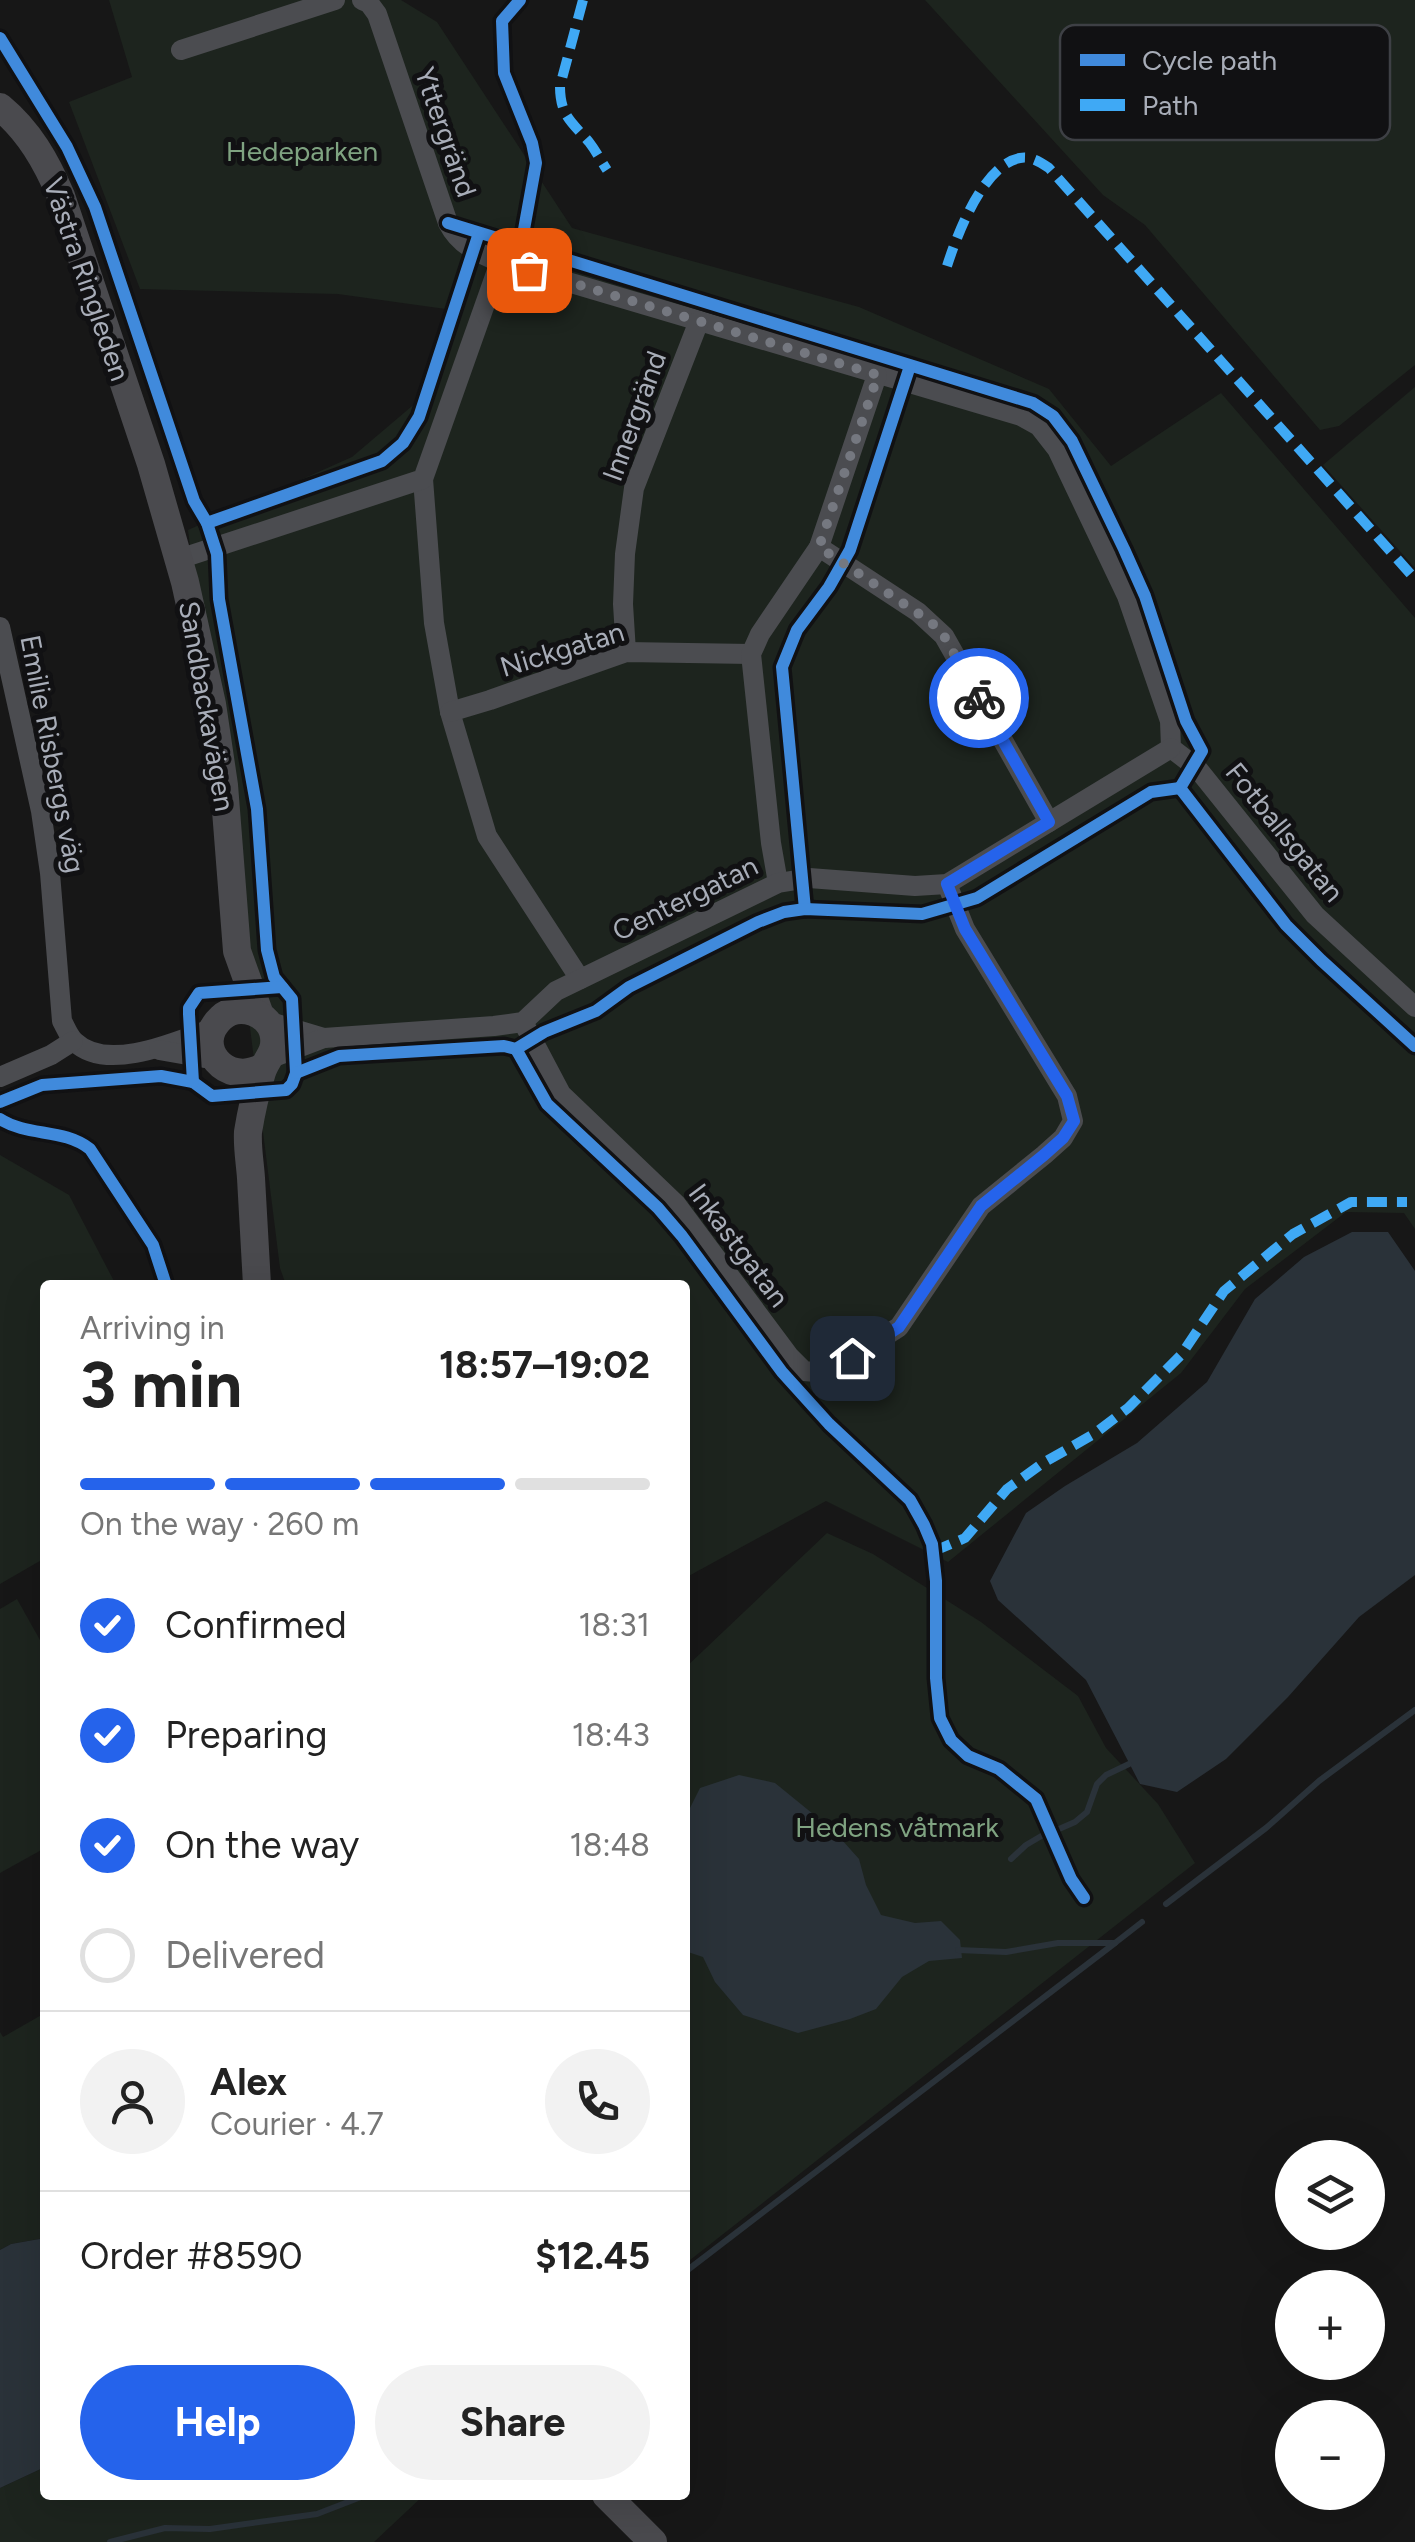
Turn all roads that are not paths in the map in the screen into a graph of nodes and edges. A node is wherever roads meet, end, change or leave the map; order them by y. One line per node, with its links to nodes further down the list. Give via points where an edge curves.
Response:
1 (334, 0): 3 (street)
2 (362, 0): 5 (street, Yttergränd, via 377,14 454,236)
3 (181, 50)
4 (0, 107): 8 (street, Västra Ringleden, via 25,132 56,184)
5 (500, 262): 6 (street); 9 (street)
6 (699, 320): 7 (street); 13 (street, Innergränd, via 634,488 625,554)
7 (878, 375): 10 (street); 16 (street, via 1021,416 1058,449 1127,596 1170,721)
8 (151, 464): 11 (street, Sandbackavägen)
9 (424, 479): 11 (street); 15 (street, via 434,622)
10 (819, 547): 14 (street); 17 (street, via 944,636)
11 (179, 558): 20 (street, Sandbackavägen, via 212,704)
12 (0, 627): 27 (street, Emilie Risbergs väg, via 41,811 62,1022)
13 (626, 652): 14 (street, Nickgatan); 15 (street, Nickgatan)
14 (752, 654): 18 (street)
15 (450, 712): 21 (street, via 487,836)
16 (1171, 748): 17 (street); 22 (street, Fotballsgatan, via 1197,768 1315,915)
17 (1049, 822): 19 (street)
18 (778, 883): 19 (street, Centergatan, via 809,878); 21 (street, Centergatan)
19 (947, 884): 24 (street, Inkastgatan, via 965,929 1067,1096 1074,1121 1063,1138 981,1206 899,1327 828,1373 804,1371 788,1356 676,1204 561,1094)
20 (238, 952): 23 (street, Sandbackavägen); 25 (street, Sandbackavägen)
21 (580, 978): 24 (street, Centergatan)
22 (1415, 1007)
23 (263, 1018): 25 (street, via 240,1010); 26 (street); 29 (street, via 274,1040)
24 (523, 1022): 26 (street)
25 (216, 1023): 28 (street); 30 (street, via 210,1038)
26 (324, 1038): 29 (street)
27 (73, 1041): 28 (street, via 97,1054); 31 (street)
28 (157, 1049): 30 (street)
29 (266, 1063): 30 (street, via 244,1074); 32 (street)
30 (219, 1064): 32 (street)
31 (0, 1078)
32 (248, 1134): 33 (street)
33 (258, 1280)
34 (611, 2500): 35 (street)
35 (653, 2542)

